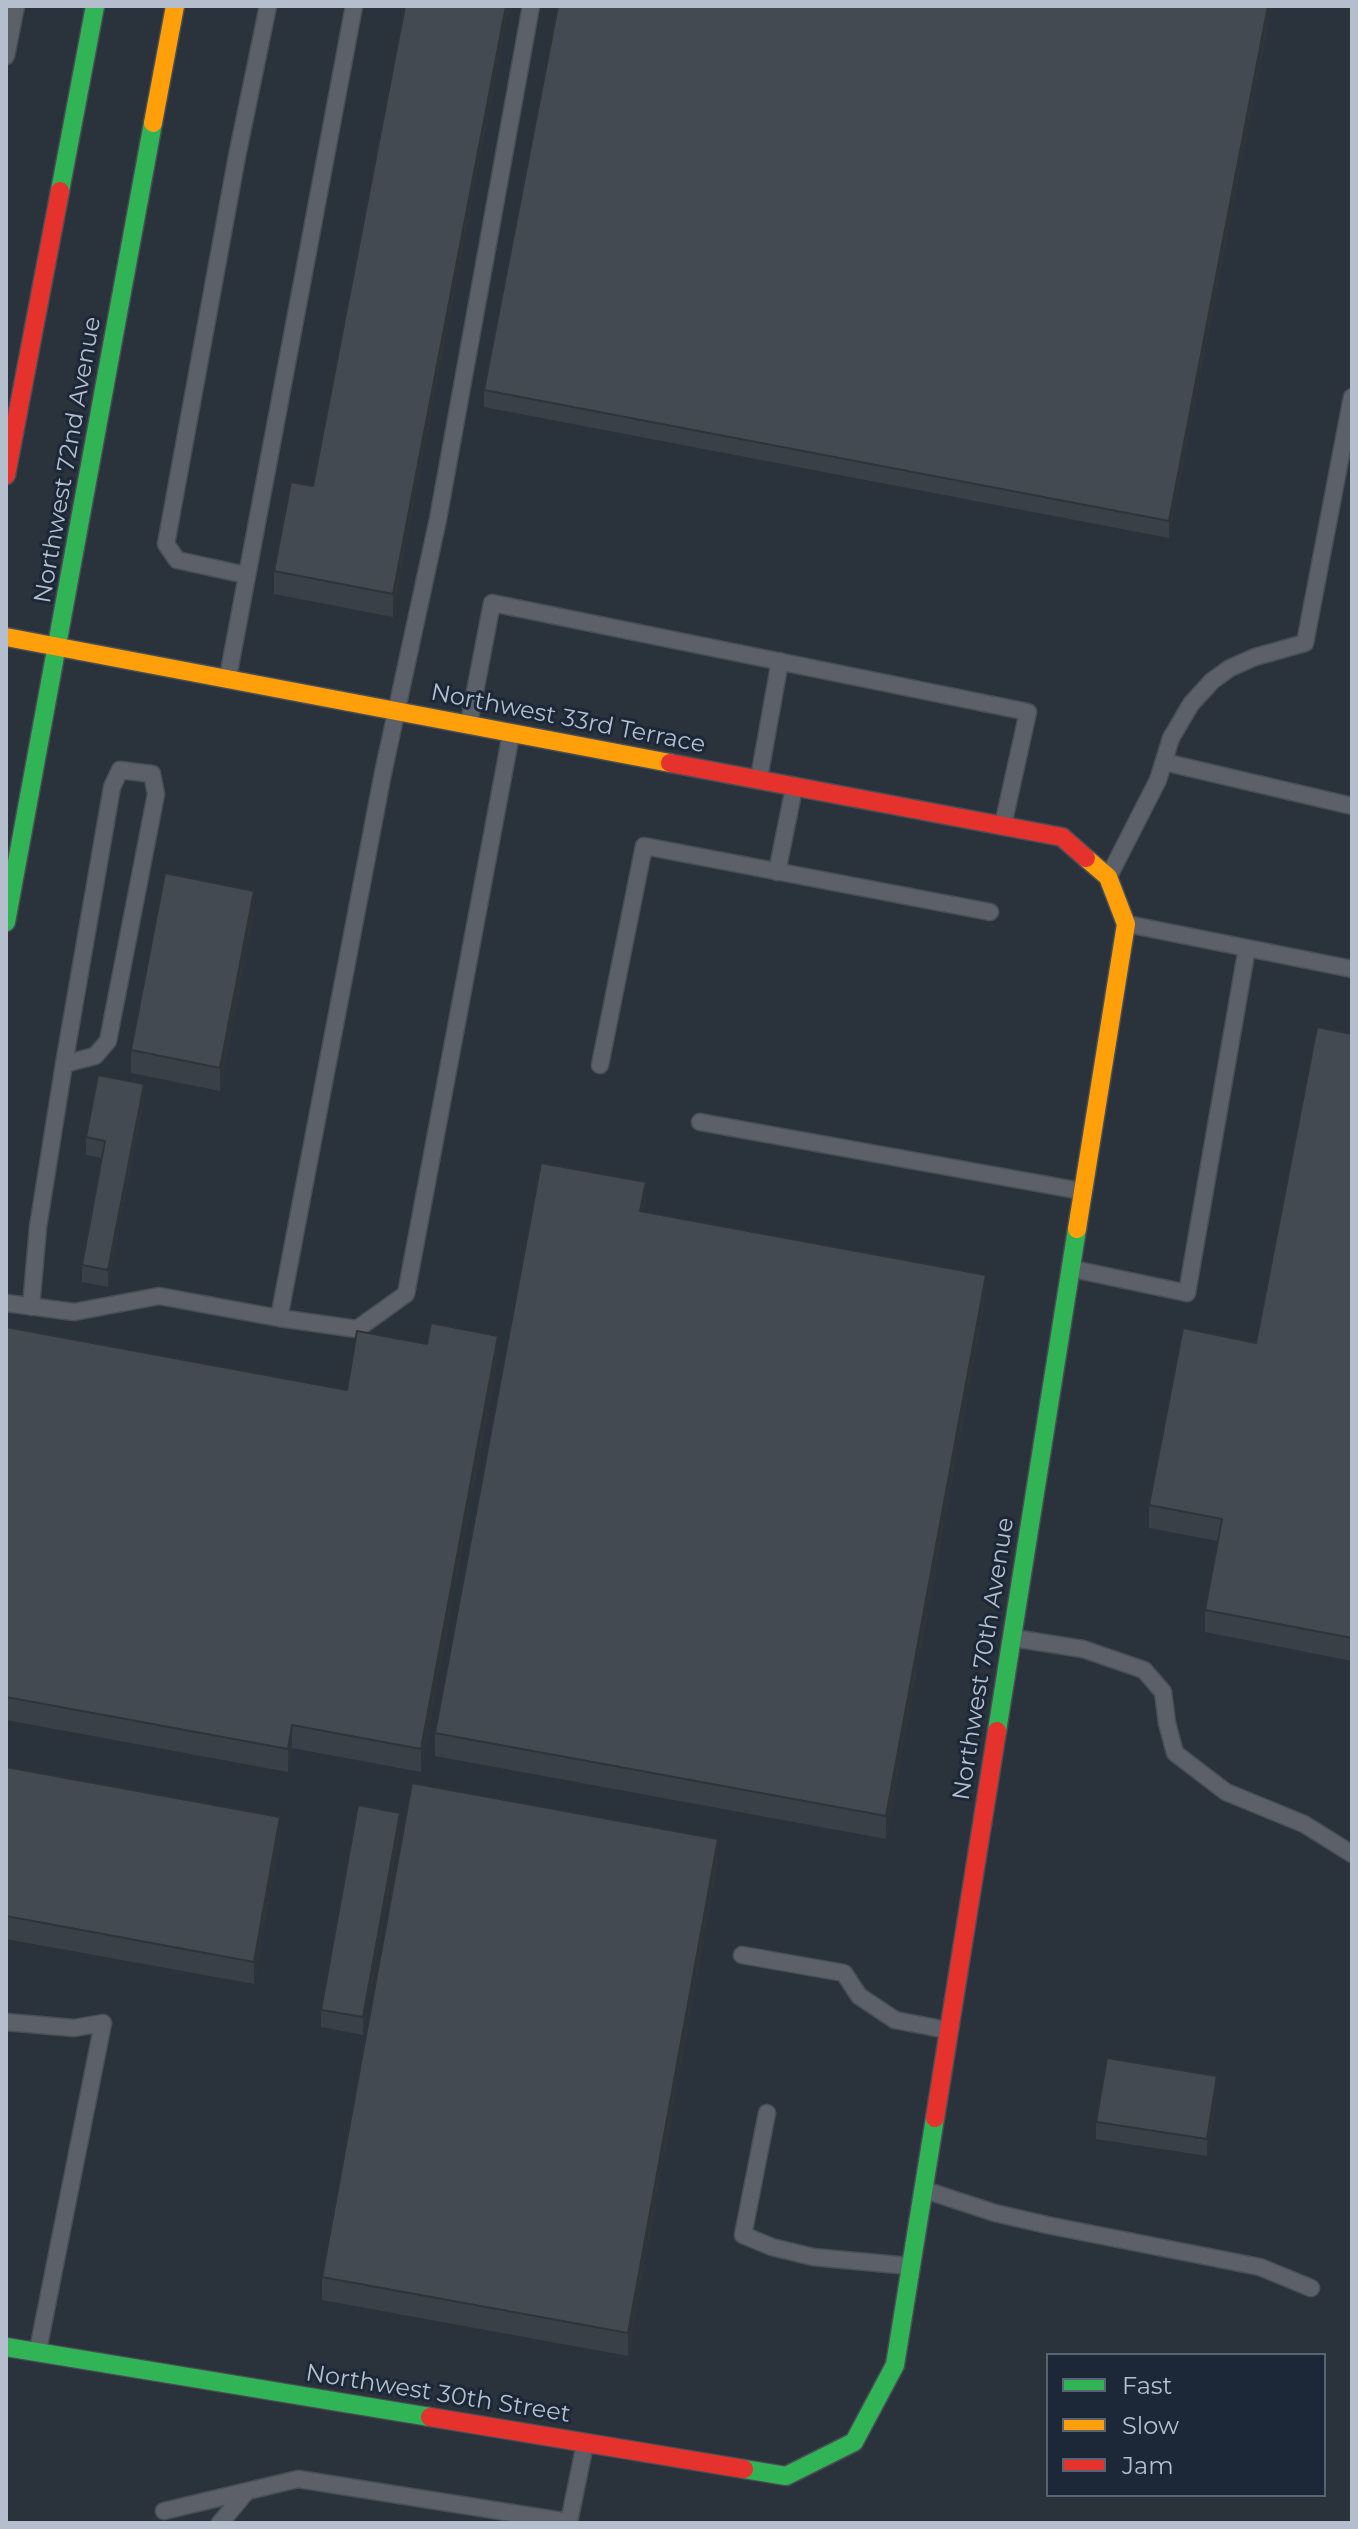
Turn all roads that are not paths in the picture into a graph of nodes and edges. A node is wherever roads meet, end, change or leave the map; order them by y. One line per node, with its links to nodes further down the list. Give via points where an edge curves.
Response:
1 (16, 6): 7 (lane)
2 (95, 6): 9 (street)
3 (175, 6): 14 (street, Northwest 72nd Avenue)
4 (268, 6): 12 (lane, via 166,544 177,560)
5 (354, 6): 12 (lane)
6 (531, 6): 17 (lane)
7 (6, 56)
8 (6, 363): 9 (lane)
9 (27, 367): 11 (street)
10 (1352, 397): 20 (lane, via 1305,643 1255,657 1212,681 1191,704)
11 (6, 475)
12 (246, 575): 16 (lane)
13 (6, 637): 14 (street, Northwest 33rd Terrace)
14 (58, 647): 16 (street, Northwest 33rd Terrace); 23 (street, Northwest 72nd Avenue)
15 (780, 661): 18 (lane, via 492,603); 21 (lane); 26 (lane, via 1028,712)
16 (227, 679): 17 (street, Northwest 33rd Terrace)
17 (398, 711): 18 (street, Northwest 33rd Terrace); 41 (lane)
18 (469, 725): 19 (street, Northwest 33rd Terrace)
19 (511, 732): 21 (street, Northwest 33rd Terrace); 41 (lane, via 406,1294 357,1329)
20 (1164, 762): 24 (lane); 28 (lane)
21 (758, 779): 22 (street, Northwest 33rd Terrace)
22 (794, 786): 26 (street, Northwest 33rd Terrace); 27 (lane)
23 (28, 802): 25 (street); 30 (street, Northwest 72nd Avenue)
24 (1352, 806)
25 (6, 824)
26 (1003, 825): 28 (street, Northwest 33rd Terrace, via 1062,837)
27 (777, 872): 29 (lane); 35 (lane, via 644,846)
28 (1108, 877): 31 (street)
29 (990, 912)
30 (6, 922)
31 (1126, 924): 32 (lane); 37 (street, Northwest 70th Avenue)
32 (1247, 948): 33 (lane); 38 (lane, via 1187,1293)
33 (1352, 969)
34 (64, 1064): 34 (lane, via 112,787 120,770 152,774 156,794 108,1041 95,1056); 40 (lane)
35 (600, 1065)
36 (700, 1122): 37 (lane)
37 (1083, 1192): 38 (street, Northwest 70th Avenue)
38 (1071, 1269): 42 (street, Northwest 70th Avenue)
39 (6, 1303): 40 (lane)
40 (31, 1307): 41 (lane, via 74,1312 159,1296)
41 (279, 1318)
42 (1012, 1638): 43 (lane, via 1083,1649 1144,1670 1163,1692 1175,1753 1226,1792 1304,1824); 46 (street, Northwest 70th Avenue)
43 (1352, 1854)
44 (742, 1955): 46 (lane, via 844,1973 859,1996 895,2020)
45 (6, 2022): 52 (lane, via 74,2028 103,2023)
46 (949, 2030): 48 (street, Northwest 70th Avenue)
47 (767, 2113): 49 (lane, via 743,2235 813,2257)
48 (923, 2190): 49 (street, Northwest 70th Avenue); 50 (lane, via 1047,2225 1260,2267)
49 (911, 2266): 53 (street, Northwest 70th Avenue, via 895,2365)
50 (1311, 2288)
51 (6, 2347): 52 (street, Northwest 30th Street)
52 (38, 2352): 54 (street, Northwest 30th Street)
53 (854, 2442): 54 (street, Northwest 30th Street, via 786,2476)
54 (585, 2443): 57 (lane)
55 (247, 2491): 56 (lane); 57 (lane, via 298,2479); 58 (lane)
56 (164, 2511)
57 (572, 2522)
58 (220, 2523)

